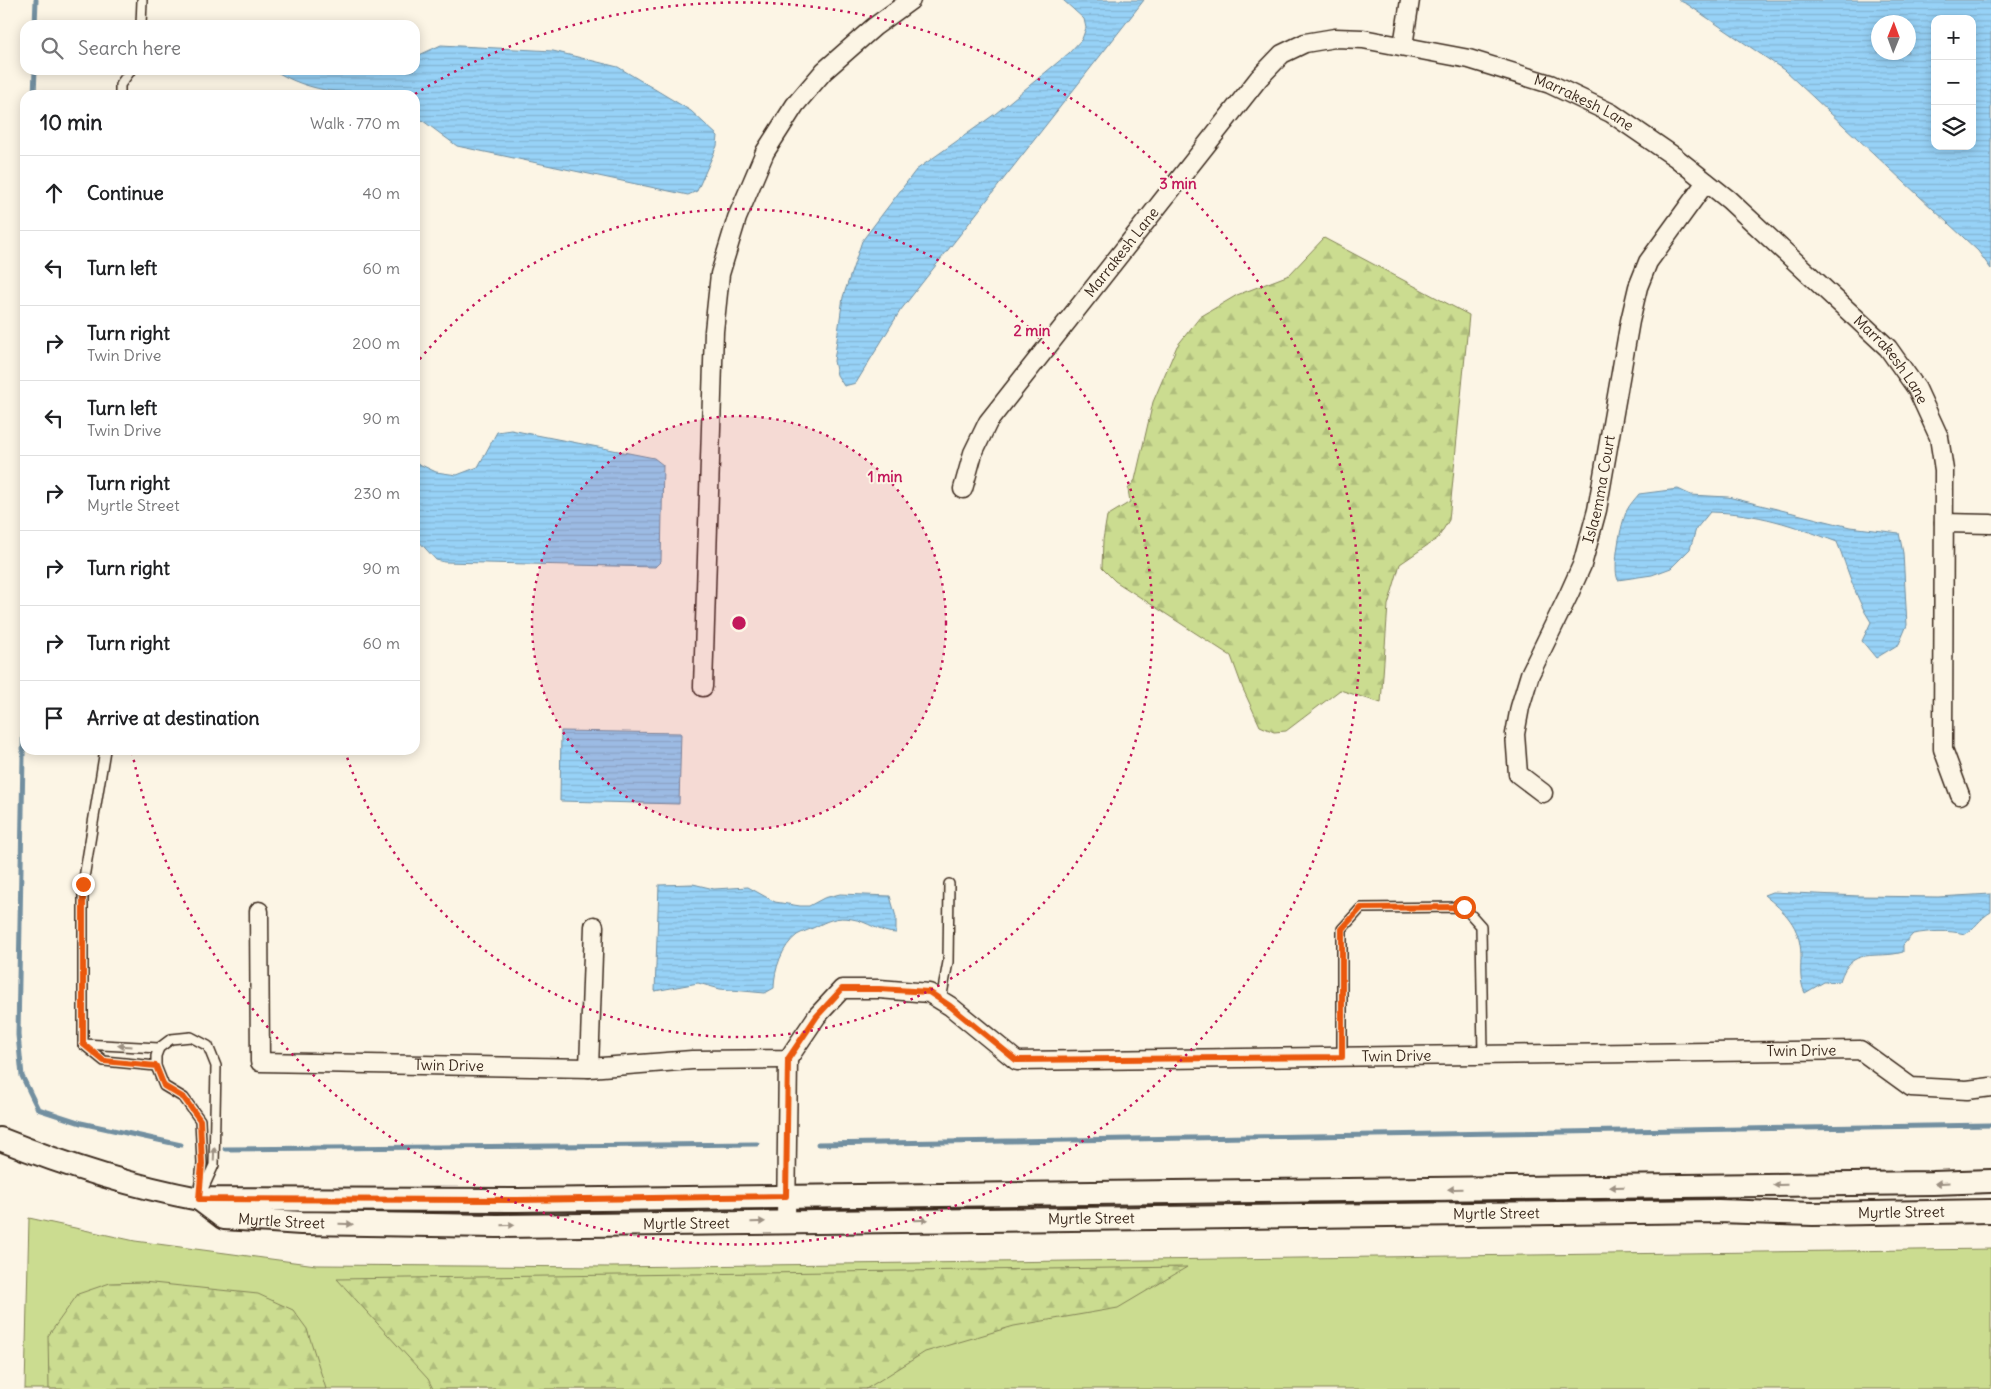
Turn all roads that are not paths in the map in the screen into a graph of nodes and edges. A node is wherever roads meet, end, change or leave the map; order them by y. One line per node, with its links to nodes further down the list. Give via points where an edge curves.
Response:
1 (142, 0): 4 (lane)
2 (911, 0): 12 (street, via 824,71 795,105 765,152 737,218 720,274 714,331)
3 (1410, 0): 5 (street)
4 (141, 20)
5 (1403, 46): 8 (street, Marrakesh Lane, via 1469,59 1550,84 1610,113); 9 (street, Marrakesh Lane, via 1335,38 1305,44 1282,54 1259,78 988,422 973,453)
6 (127, 75): 7 (lane)
7 (120, 90)
8 (1706, 182): 10 (street, Marrakesh Lane, via 1888,348 1917,389 1939,437 1944,470); 14 (street, Islaemma Court, via 1648,262 1638,287 1597,510 1582,565 1530,674 1520,707 1515,734 1518,774)
9 (963, 489)
10 (1944, 523): 11 (street); 15 (street, Marrakesh Lane, via 1943,749)
11 (1991, 524)
12 (703, 687)
13 (104, 755): 20 (lane, via 83,884)
14 (1543, 793)
15 (1960, 795)
16 (950, 884): 19 (lane, via 948,962)
17 (259, 911): 26 (street, Twin Drive, via 260,1062)
18 (594, 926): 26 (street)
19 (940, 1000): 23 (street, Twin Drive, via 1016,1060); 24 (street, Twin Drive, via 929,992 842,989 817,1016)
20 (83, 1044): 21 (lane, one-way to 20); 25 (lane, via 104,1061)
21 (159, 1048): 25 (lane); 31 (lane, one-way to 21, via 214,1165 216,1066 208,1046 191,1037 171,1039)
22 (1483, 1055): 23 (street, Twin Drive); 23 (lane, via 1481,926 1464,907 1361,908 1342,929); 27 (street, Twin Drive, via 1860,1050 1911,1087 1967,1090)
23 (1342, 1057)
24 (788, 1059): 26 (street, Twin Drive, via 692,1060); 30 (street)
25 (156, 1066): 31 (lane, via 164,1086 184,1098 200,1120 202,1164)
26 (589, 1068)
27 (1991, 1087)
28 (0, 1139): 31 (street, Myrtle Street, via 56,1161 148,1189)
29 (1991, 1181): 30 (street, Myrtle Street, one-way to 30)
30 (786, 1196): 31 (street, Myrtle Street, via 517,1200); 33 (street)
31 (199, 1199): 33 (street, Myrtle Street, one-way to 33, via 224,1218 301,1223 497,1226)
32 (1991, 1211): 33 (street, Myrtle Street, one-way to 32)
33 (786, 1222)

